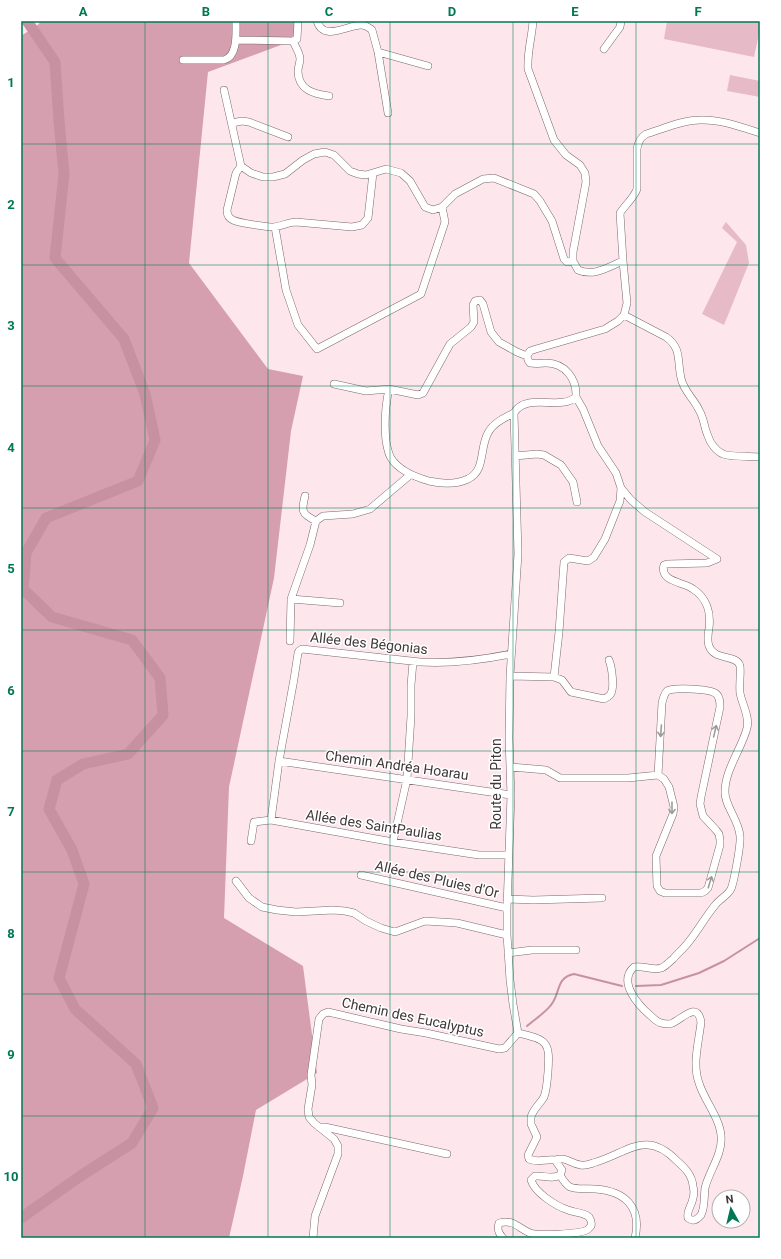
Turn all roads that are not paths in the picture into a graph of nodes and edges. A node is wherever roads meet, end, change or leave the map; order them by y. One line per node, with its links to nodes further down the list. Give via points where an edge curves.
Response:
1 (236, 21): 6 (street)
2 (298, 21): 7 (street, via 297,39)
3 (317, 21): 9 (street, via 324,30 333,32 359,25 366,26 372,30)
4 (532, 21): 22 (street, via 528,69 554,140 585,173 586,182 574,240)
5 (621, 21): 8 (street, via 620,27)
6 (236, 40): 7 (street); 10 (street, via 228,59)
7 (293, 41): 13 (street, via 300,60 299,79 304,87 309,92)
8 (604, 49)
9 (378, 52): 11 (street); 14 (street)
10 (183, 60)
11 (428, 66)
12 (224, 90): 15 (street)
13 (329, 96)
14 (388, 113)
15 (232, 123): 17 (street, via 249,122); 18 (street)
16 (760, 133): 23 (street, via 710,120 699,120 646,134 641,138 637,149 636,194 620,213)
17 (288, 137)
18 (241, 166): 19 (street, via 251,173 273,177 284,174 314,154 325,152 334,155 350,171 366,175); 21 (street, via 236,173 227,214 234,221)
19 (373, 173): 20 (street, via 386,169 401,173 410,181 426,207 433,210); 21 (street, via 368,218 362,225 289,222)
20 (442, 207): 21 (street, via 445,222 421,294 317,349 298,325 286,290); 22 (street, via 455,194 482,179 494,178 534,194 552,221 564,259 567,262)
21 (275, 227)
22 (573, 261): 23 (street, via 578,270 588,273)
23 (623, 261): 24 (street, via 627,303)
24 (624, 315): 25 (street, via 605,329 530,351); 31 (street, via 666,336 676,347 682,381 700,411 707,436 716,449 724,455)
25 (527, 356): 27 (street, via 499,342 491,332 483,304 480,300 475,301 474,322 450,344 424,393 418,395); 28 (street, via 530,363 552,364 565,369 575,384)
26 (334, 384): 27 (street, via 366,391)
27 (389, 389): 32 (street, via 384,425 387,445 390,457)
28 (576, 397): 29 (street, via 564,402 528,404 519,407); 33 (street, via 598,446 616,473)
29 (514, 414): 30 (street, Route du Piton); 32 (street, via 503,418 489,432 480,466 468,479 444,484)
30 (515, 456): 35 (street, via 544,454 560,465 573,482); 40 (street, Route du Piton, via 518,554)
31 (760, 457)
32 (410, 475): 36 (street, via 370,509 353,514 323,516)
33 (621, 488): 44 (street, via 620,501 605,539 594,557 588,561 569,558 564,562); 65 (street, via 645,512 717,559 707,563 667,564 663,568 664,574 667,578 693,588 706,602 710,619 707,639 711,651 736,660 739,664 741,695 748,727 732,764 725,791 741,838 729,892 717,903 687,944 664,967 634,967 629,973 628,980 633,997 641,1008 657,1021 671,1024 690,1012 696,1012 700,1017 696,1072 703,1095 719,1127 721,1142 708,1179 702,1212 698,1219 693,1220 687,1215 693,1199 692,1179 683,1166 661,1148 650,1145 633,1147 601,1161 583,1165 566,1159)
34 (305, 496): 36 (street, via 303,512)
35 (577, 502)
36 (316, 521): 37 (street)
37 (290, 599): 38 (street); 39 (street)
38 (340, 603)
39 (290, 641)
40 (511, 654): 42 (street, Allée des Bégonias, via 485,660); 43 (street, Route du Piton)
41 (609, 660): 44 (street, via 612,669 611,694 604,699 570,692 562,680)
42 (413, 662): 45 (street, Allée des Bégonias, via 300,651); 48 (street)
43 (510, 676): 44 (street); 46 (street, Route du Piton)
44 (554, 677)
45 (279, 761): 48 (street, Chemin Andréa Hoarau); 50 (street, Allée des Bégonias)
46 (511, 767): 47 (street, via 546,770 566,779); 49 (street, Route du Piton)
47 (658, 775): 47 (street, one-way to 47, via 669,787 674,810 656,856 657,886 665,893 705,892 720,845 719,834 703,816 700,804 720,708 716,693 674,689 665,694 662,703)
48 (407, 779): 49 (street, Chemin Andréa Hoarau); 52 (street)
49 (511, 795): 53 (street, Route du Piton)
50 (271, 820): 51 (street, Allée des SaintPaulias, via 254,822); 52 (street, Allée des SaintPaulias)
51 (251, 841)
52 (392, 842): 53 (street, Allée des SaintPaulias, via 479,854)
53 (509, 855): 57 (street, Route du Piton)
54 (361, 875): 58 (street, Allée des Pluies d'Or)
55 (236, 881): 59 (street, via 249,898 262,907 277,910 345,911 395,932 425,921 457,923)
56 (602, 898): 57 (street)
57 (507, 899): 58 (street, Route du Piton)
58 (506, 908): 59 (street, Route du Piton)
59 (507, 935): 61 (street, Route du Piton)
60 (576, 950): 61 (street)
61 (508, 953): 62 (street, Route du Piton)
62 (518, 1033): 63 (street, Chemin des Eucalyptus, via 500,1050 328,1012 323,1014 319,1019 310,1075 312,1085 308,1109 309,1117); 65 (street, via 540,1040 548,1049 549,1056 547,1087 531,1117 537,1137 528,1155 529,1159)
63 (319, 1127): 64 (street); 67 (street, Chemin des Eucalyptus, via 334,1139 338,1146 338,1154 315,1216)
64 (447, 1154)
65 (555, 1160): 66 (street, via 562,1170)
66 (560, 1175): 68 (street, via 555,1178 535,1176 531,1180 533,1185 555,1204 584,1214 592,1222 591,1226 580,1232 538,1234 506,1221 499,1223 498,1229); 69 (street, via 566,1185 572,1188 601,1189 626,1200 636,1213)
67 (313, 1238)
68 (503, 1238)
69 (635, 1238)

